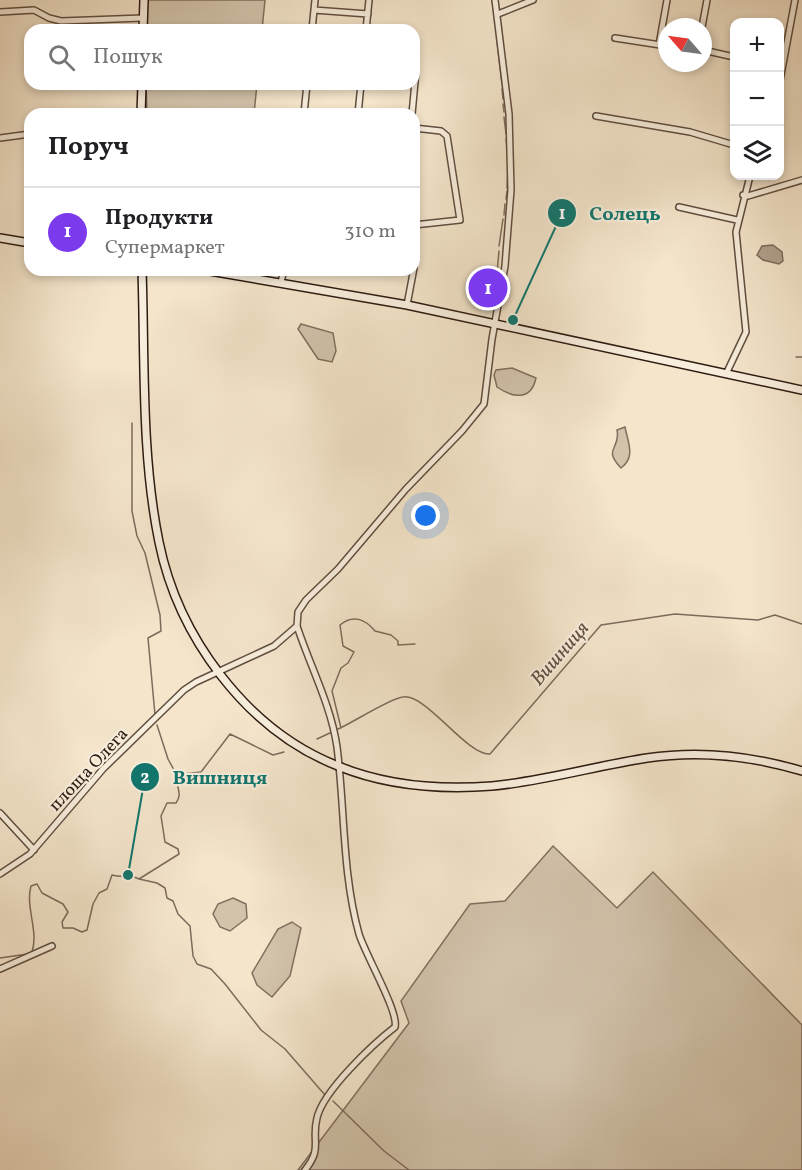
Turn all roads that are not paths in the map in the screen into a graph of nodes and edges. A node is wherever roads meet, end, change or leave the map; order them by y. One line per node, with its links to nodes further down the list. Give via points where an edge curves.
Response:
1 (144, 0): 13 (main road)
2 (315, 0): 9 (street)
3 (369, 0): 11 (street)
4 (495, 0): 12 (street)
5 (533, 0): 12 (street)
6 (667, 0): 14 (street)
7 (707, 0): 15 (street)
8 (795, 0): 22 (street)
9 (314, 10): 11 (street); 17 (street)
10 (0, 12): 13 (street, via 25,9 61,21)
11 (368, 14): 18 (street)
12 (498, 14): 51 (street, via 511,166 505,266)
13 (143, 18): 16 (main road)
14 (664, 18)
15 (704, 18)
16 (143, 24)
17 (313, 24)
18 (367, 24)
19 (615, 38): 20 (street)
20 (658, 45)
21 (712, 52): 23 (street)
22 (784, 53)
23 (730, 56)
24 (142, 90): 28 (main road)
25 (306, 90): 29 (street)
26 (360, 90): 30 (street)
27 (414, 90): 31 (street)
28 (141, 108)
29 (305, 108)
30 (359, 108)
31 (413, 108)
32 (596, 116): 36 (street, via 690,132)
33 (420, 129): 42 (street, via 441,131 447,136 460,220)
34 (24, 135): 35 (street)
35 (0, 138)
36 (730, 144)
37 (749, 180): 39 (street)
38 (802, 180): 39 (street)
39 (746, 196): 41 (street)
40 (679, 207): 41 (street)
41 (737, 220): 52 (street, via 747,327)
42 (420, 224)
43 (0, 238): 44 (main road)
44 (24, 242)
45 (142, 276): 55 (main road, via 148,456 159,540 179,607)
46 (242, 276): 49 (main road)
47 (282, 276): 49 (street)
48 (412, 276): 50 (street)
49 (281, 282): 50 (main road)
50 (407, 304): 51 (main road)
51 (495, 324): 52 (main road); 54 (street, via 484,404 479,412 306,600 298,612)
52 (726, 374): 53 (main road)
53 (802, 390)
54 (297, 626): 55 (street, площа Олега, via 274,646); 56 (street, via 331,724)
55 (217, 671): 56 (main road, via 283,735); 59 (street, площа Олега, via 196,682 103,770)
56 (338, 766): 57 (main road, via 393,782 433,787 492,786 687,754 745,758); 63 (street, via 355,918 371,965 396,1017 395,1027 351,1067 321,1107 316,1118 316,1154)
57 (802, 771)
58 (0, 813): 59 (street)
59 (34, 850): 60 (street, площа Олега)
60 (0, 874)
61 (52, 946): 62 (street)
62 (0, 969)
63 (305, 1170)

